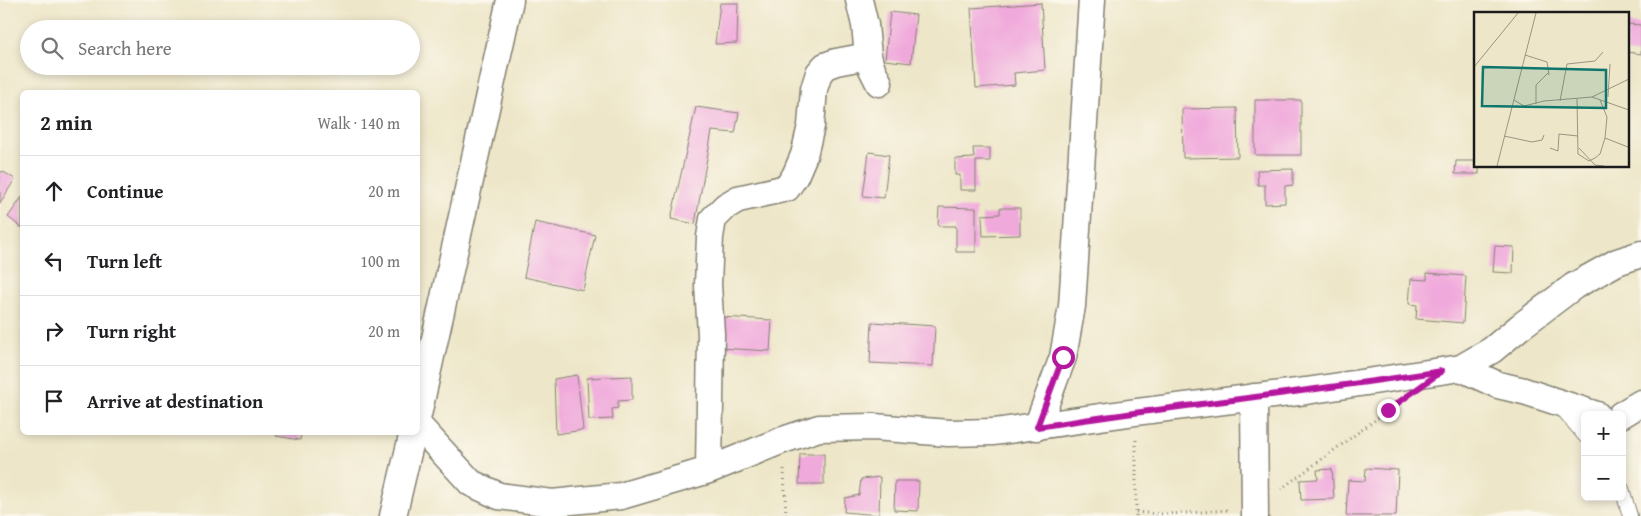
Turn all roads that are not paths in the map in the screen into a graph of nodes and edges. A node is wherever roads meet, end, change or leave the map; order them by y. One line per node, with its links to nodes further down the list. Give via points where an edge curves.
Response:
1 (510, 0): 11 (street)
2 (859, 0): 4 (street)
3 (1092, 0): 16 (street, via 1072,306 1063,357)
4 (868, 56): 5 (street); 20 (street, via 836,62 825,66 819,73 804,155 787,188 738,199 713,219 708,285 711,334)
5 (879, 83)
6 (1641, 254): 7 (street, via 1617,262 1574,286 1492,350)
7 (1461, 368): 8 (street); 9 (street, via 1498,385)
8 (1254, 397): 16 (street); 22 (street)
9 (1556, 402): 12 (street); 18 (lane)
10 (1641, 403): 13 (street)
11 (420, 406)
12 (1584, 411)
13 (1626, 412)
14 (1626, 423): 17 (street)
15 (420, 427): 20 (street, via 471,483 499,496 552,503 621,496)
16 (1037, 427): 20 (street, via 948,433 874,427 819,428)
17 (1641, 427)
18 (1581, 431)
19 (412, 435): 23 (street)
20 (709, 470)
21 (1626, 501): 24 (lane)
22 (1255, 511)
23 (393, 516)
24 (1630, 516)

